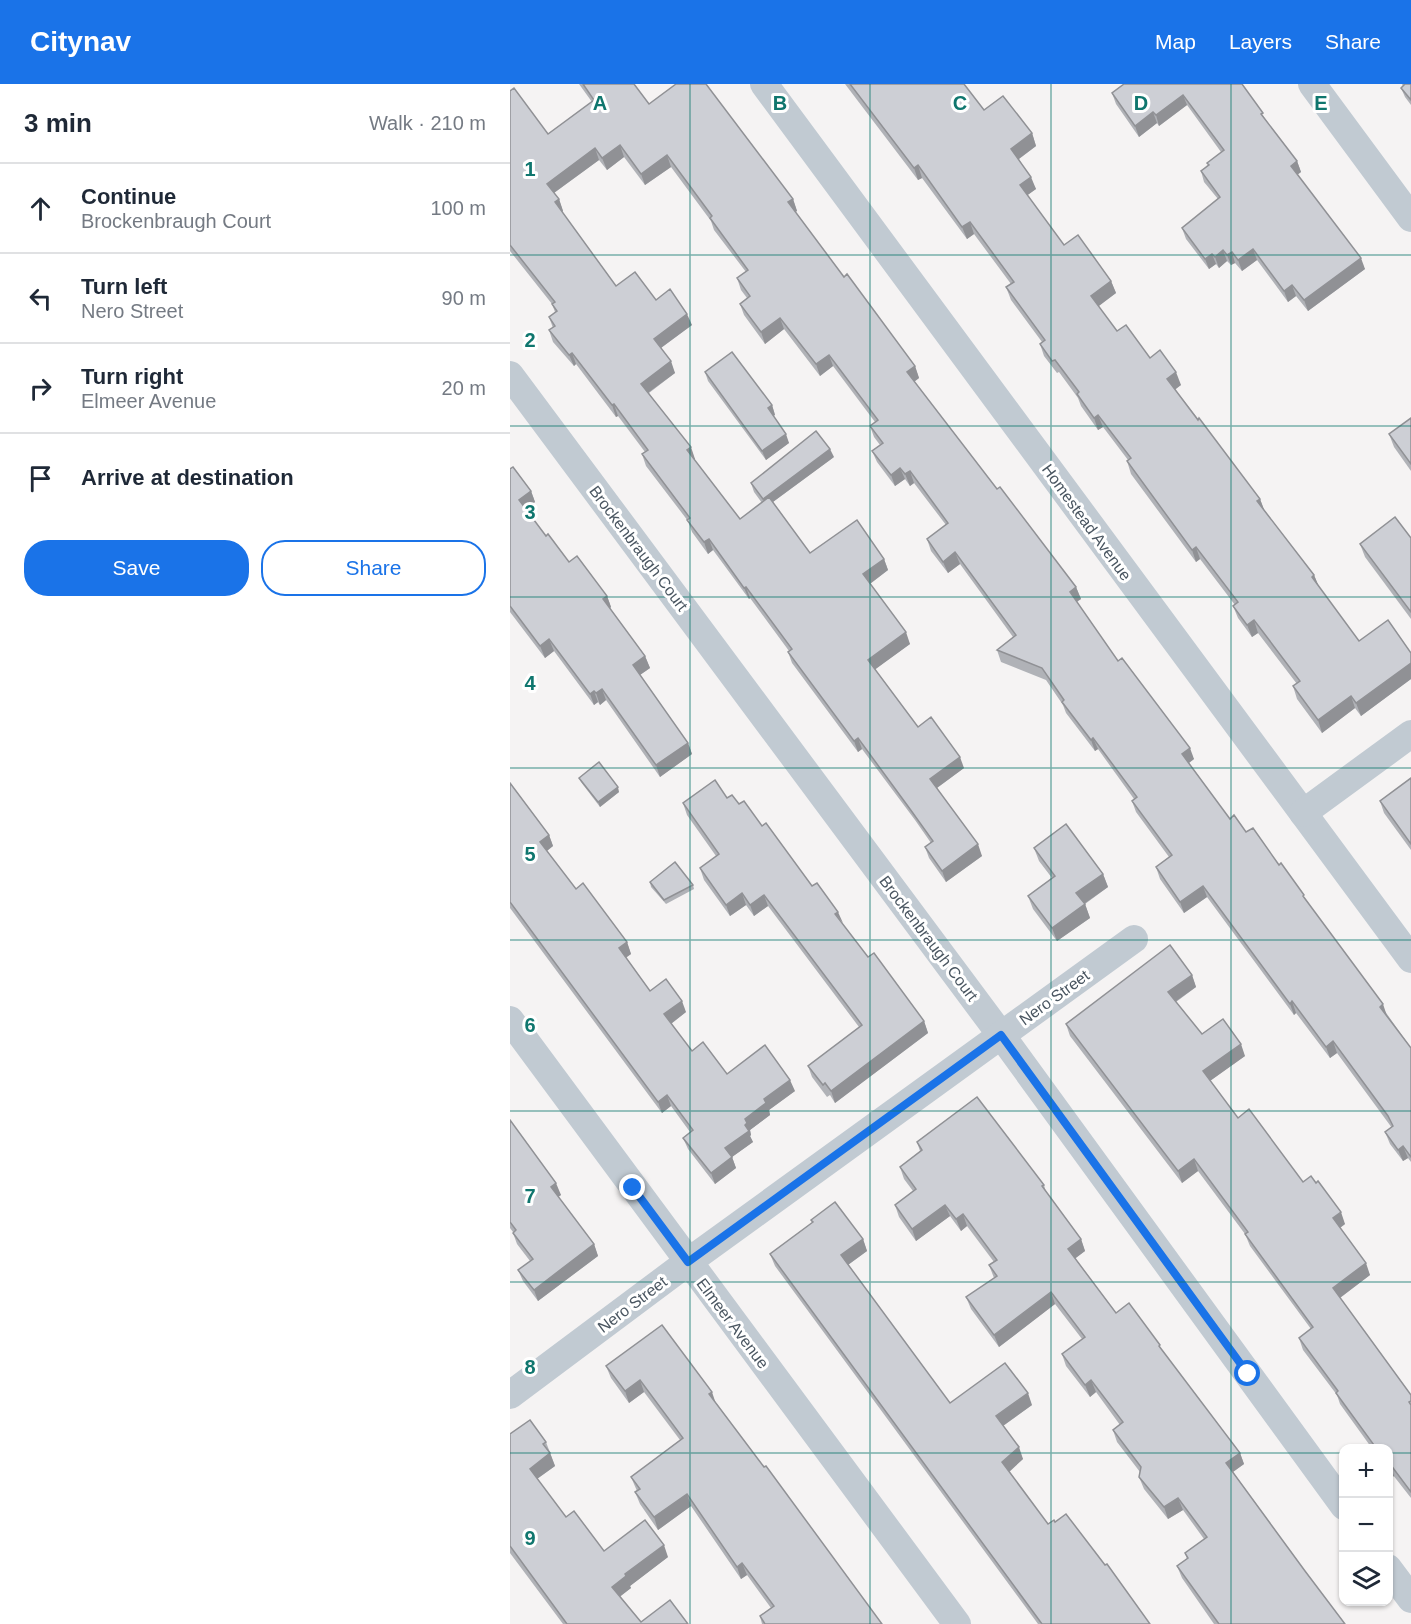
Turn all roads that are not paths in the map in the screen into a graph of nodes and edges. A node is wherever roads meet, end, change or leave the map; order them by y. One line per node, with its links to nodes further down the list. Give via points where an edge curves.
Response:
1 (764, 84): 6 (street, Homestead Avenue)
2 (1312, 84): 3 (street)
3 (1411, 218)
4 (510, 375): 10 (street, Brockenbraugh Court)
5 (1411, 734): 6 (street)
6 (1303, 813): 8 (street, Homestead Avenue)
7 (1134, 939): 10 (street, Nero Street)
8 (1411, 959)
9 (510, 1020): 11 (street, Elmeer Avenue)
10 (1001, 1035): 11 (street, Nero Street); 13 (street, Brockenbraugh Court)
11 (688, 1262): 12 (street, Nero Street); 16 (street, Elmeer Avenue)
12 (510, 1395)
13 (1339, 1499)
14 (1393, 1574): 15 (street)
15 (1411, 1599)
16 (957, 1624)

